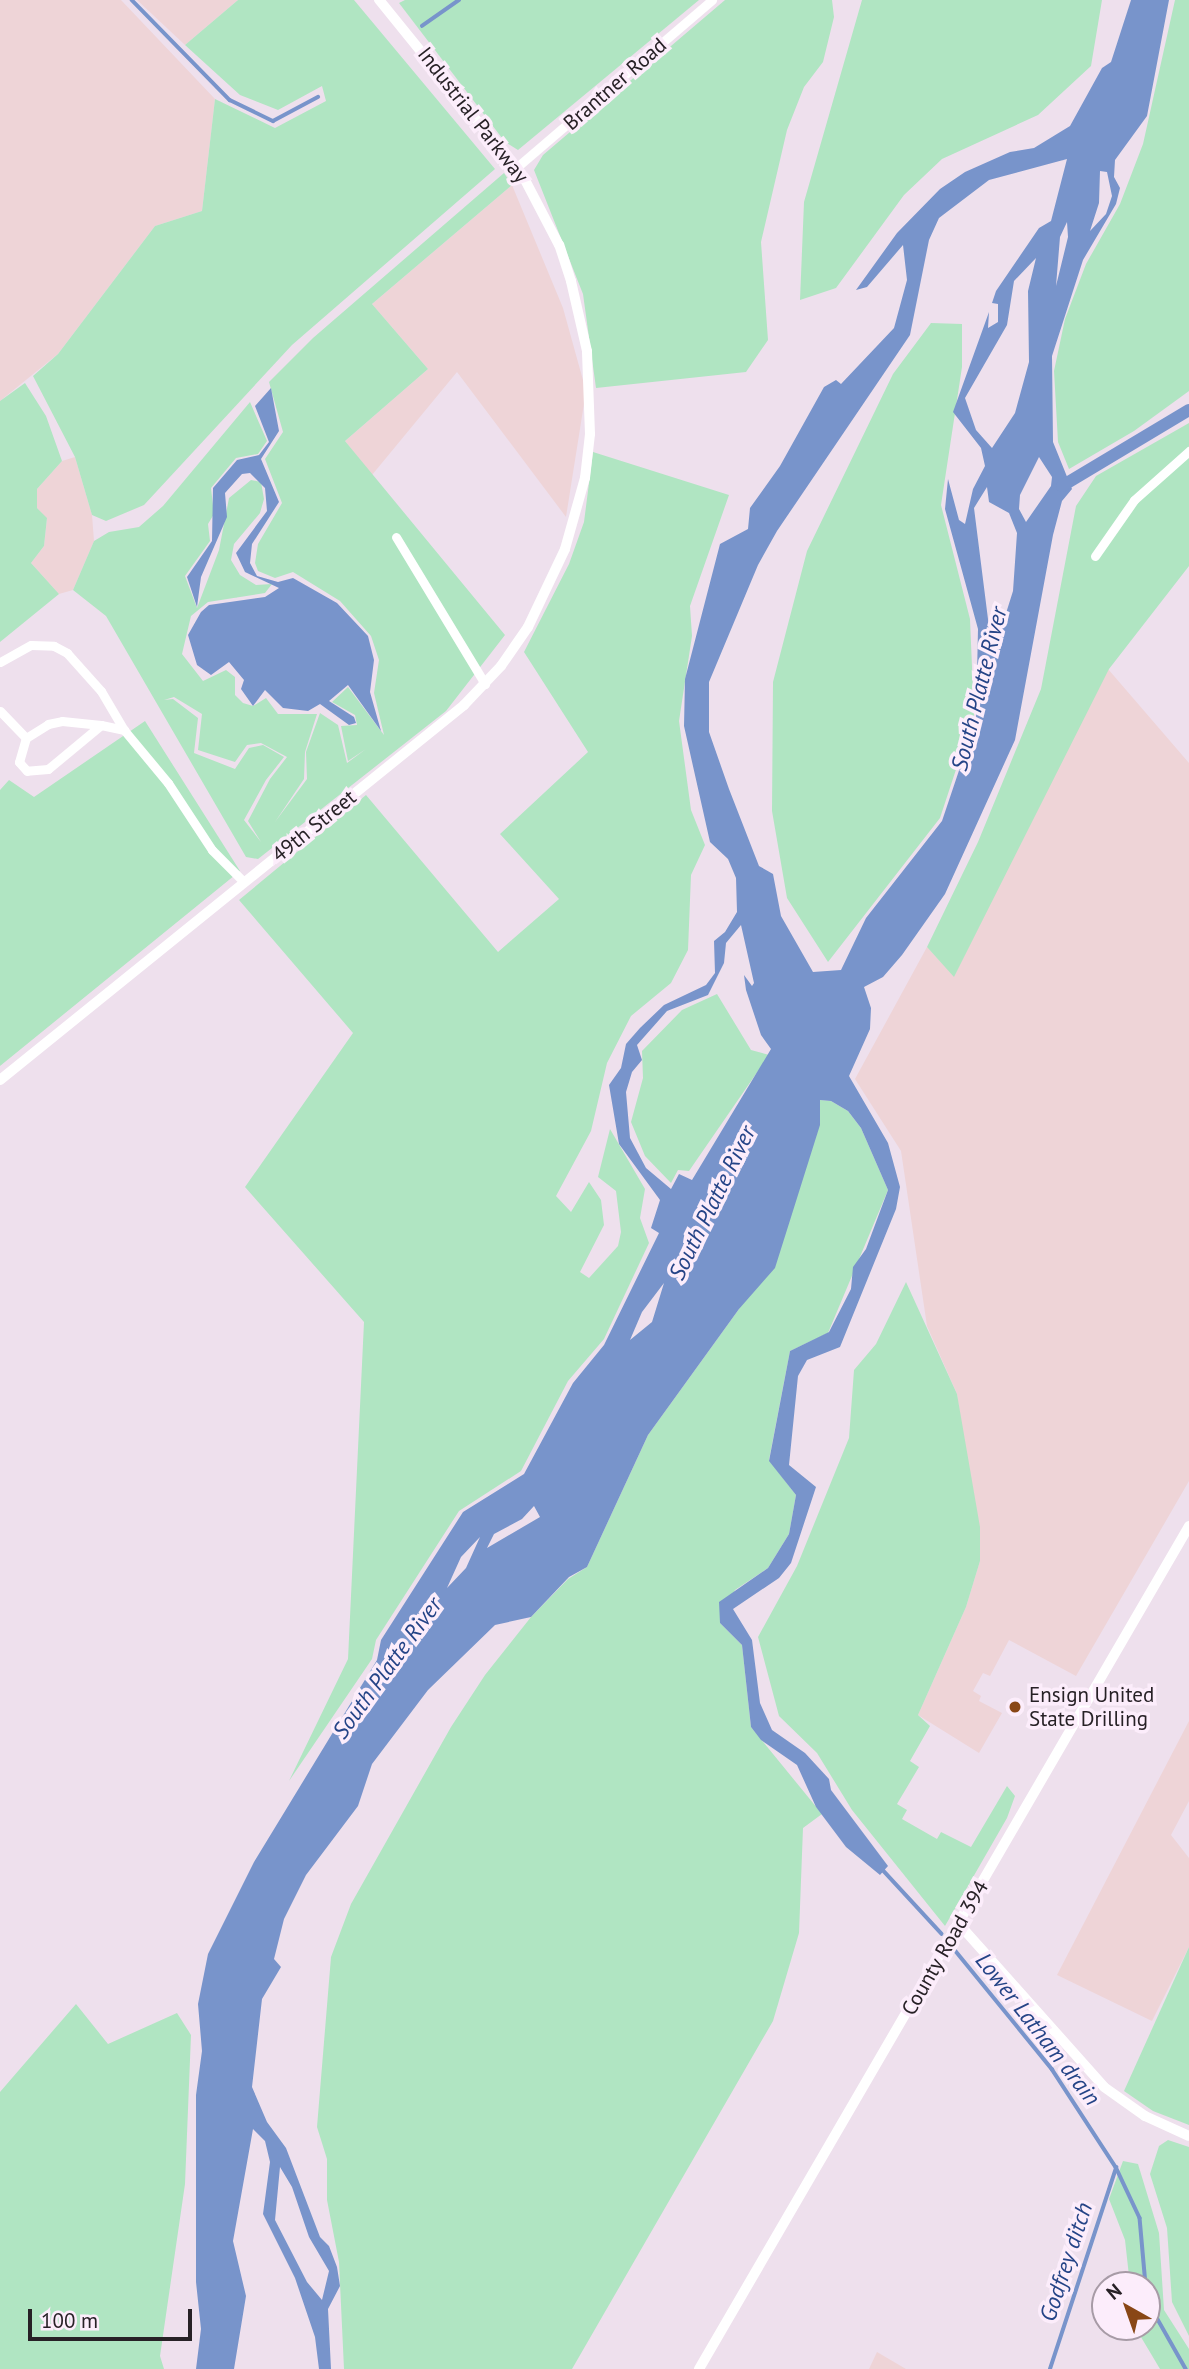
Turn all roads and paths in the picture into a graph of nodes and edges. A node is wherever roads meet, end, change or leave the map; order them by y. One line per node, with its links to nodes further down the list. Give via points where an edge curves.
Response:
1 (379, 0): 3 (street, Industrial Parkway)
2 (712, 0): 3 (street, Brantner Road)
3 (517, 167): 5 (street, Industrial Parkway, via 559,245 587,351 590,434)
4 (1189, 451): 7 (street, via 1134,500)
5 (572, 526): 9 (street, 49th Street, via 534,618)
6 (396, 537): 9 (street)
7 (1095, 556)
8 (0, 663): 12 (street, via 31,645 54,646 67,653 101,691)
9 (485, 684): 14 (street, 49th Street)
10 (0, 711): 13 (street)
11 (101, 725): 12 (street); 13 (street, via 62,721); 13 (street, via 48,769 37,772 27,771 19,762)
12 (124, 730): 14 (street, via 168,783 212,850)
13 (26, 738)
14 (244, 882): 15 (street, 49th Street)
15 (0, 1080)
16 (1189, 1525): 17 (street, County Road 394)
17 (959, 1924): 18 (street, via 1104,2087 1145,2116); 19 (street, County Road 394)
18 (1189, 2136)
19 (699, 2369)

